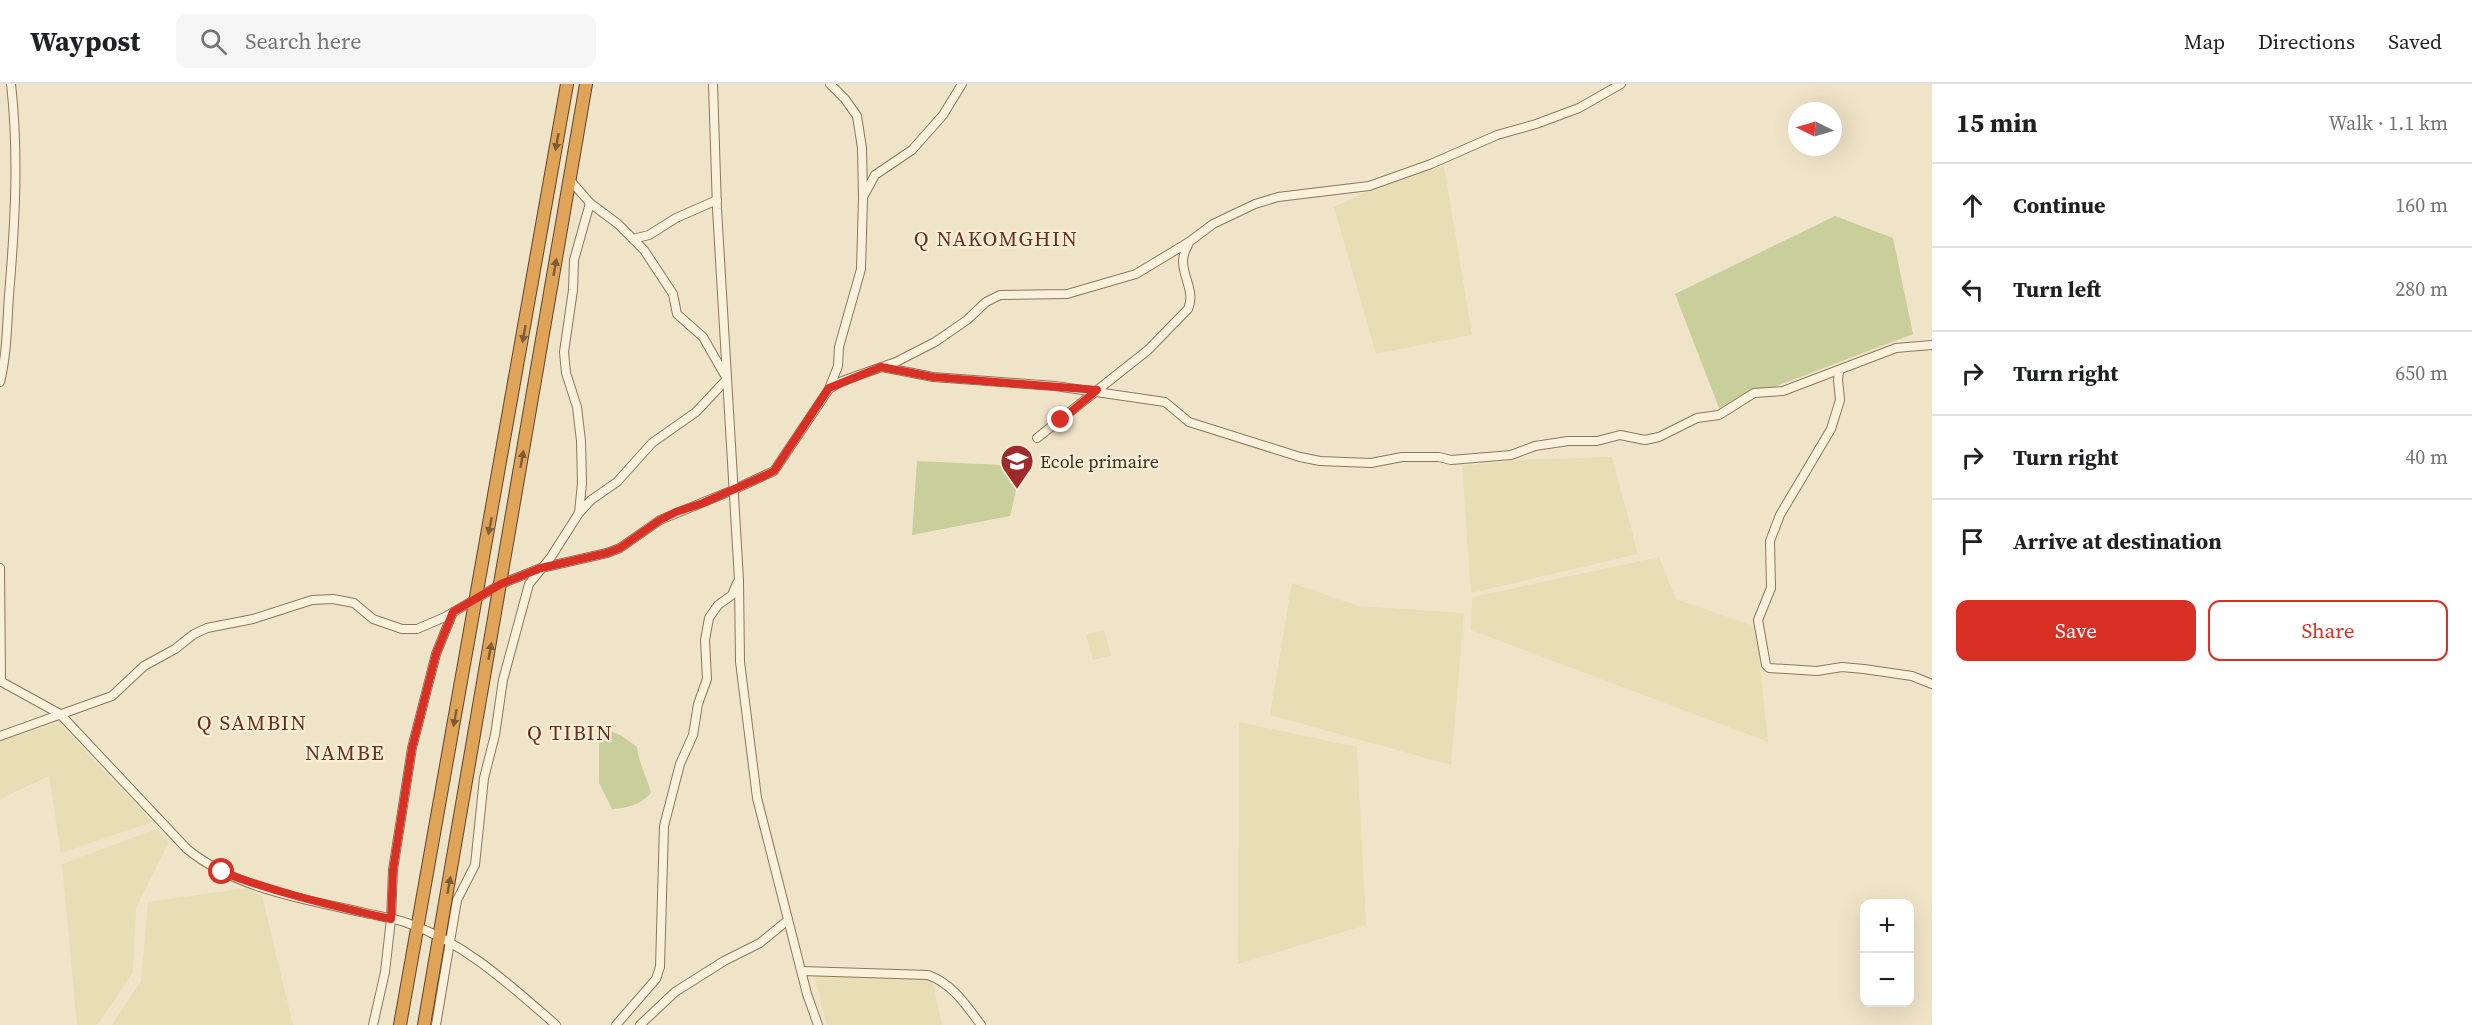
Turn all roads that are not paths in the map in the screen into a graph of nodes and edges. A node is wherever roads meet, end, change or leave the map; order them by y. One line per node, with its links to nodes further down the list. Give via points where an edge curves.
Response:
1 (11, 84): 18 (street, via 16,125 15,205)
2 (567, 84): 28 (highway, one-way to 28)
3 (586, 84): 8 (highway)
4 (713, 84): 10 (street)
5 (830, 84): 9 (street, via 857,116)
6 (962, 84): 9 (street, via 943,115 912,150 875,175)
7 (1621, 84): 13 (street, via 1579,108 1497,135 1369,186 1278,197 1255,204 1213,224)
8 (570, 180): 11 (street); 27 (highway, one-way to 8)
9 (863, 198): 19 (street, via 861,268 839,347 838,366)
10 (717, 200): 12 (street, via 649,235); 17 (street)
11 (590, 203): 12 (street); 23 (street, via 574,261 564,352 581,441)
12 (633, 238): 17 (street, via 674,294 677,315 703,338)
13 (1189, 242): 15 (street, via 1136,274 1082,290 1067,294 1000,295 935,342); 20 (street, via 1182,254 1191,295 1188,309 1148,350)
14 (1932, 345): 16 (street, via 1896,348)
15 (881, 367): 19 (street); 20 (street, via 933,377)
16 (1839, 371): 20 (street, via 1783,391 1754,393 1719,415 1697,418 1645,440 1620,435 1535,446 1510,455 1451,460 1402,457 1371,463 1300,458 1189,422 1165,402); 31 (street, via 1840,400 1831,429 1780,515 1770,540 1771,588 1758,620 1766,665 1817,671 1864,669 1912,676)
17 (727, 379): 22 (street); 23 (street, via 696,412 652,443 617,482)
18 (0, 382)
19 (829, 388): 22 (street, via 774,471)
20 (1097, 390): 21 (street)
21 (1037, 438)
22 (734, 490): 25 (street, via 660,520 620,548); 26 (street)
23 (579, 513): 25 (street)
24 (0, 567): 30 (street)
25 (541, 568): 27 (street); 37 (street, via 523,598 506,668 484,778 475,865 457,900)
26 (739, 580): 35 (street, via 740,663 757,798); 44 (street, via 732,595 717,605 709,618 705,640 707,679 664,826 660,968 656,979)
27 (501, 584): 28 (street); 37 (highway, one-way to 27)
28 (476, 599): 29 (street); 36 (highway, one-way to 36)
29 (453, 612): 32 (street, via 417,629 402,630 373,619 354,603 333,599 303,603 254,619 207,628 144,666 112,696); 34 (street, via 436,654 412,748 393,870)
30 (1, 682): 32 (street)
31 (1932, 684)
32 (60, 714): 33 (street); 34 (street, via 206,865 266,889)
33 (0, 735)
34 (391, 919): 36 (street); 39 (street)
35 (788, 920): 38 (street); 45 (street, via 760,944 675,992)
36 (417, 926): 37 (street); 40 (highway)
37 (444, 939): 41 (highway); 42 (street); 43 (street, via 496,974)
38 (801, 971): 46 (street); 47 (street, via 928,975 959,995)
39 (373, 1025)
40 (400, 1025)
41 (424, 1025)
42 (436, 1025)
43 (556, 1025)
44 (616, 1025)
45 (639, 1025)
46 (818, 1025)
47 (981, 1025)

